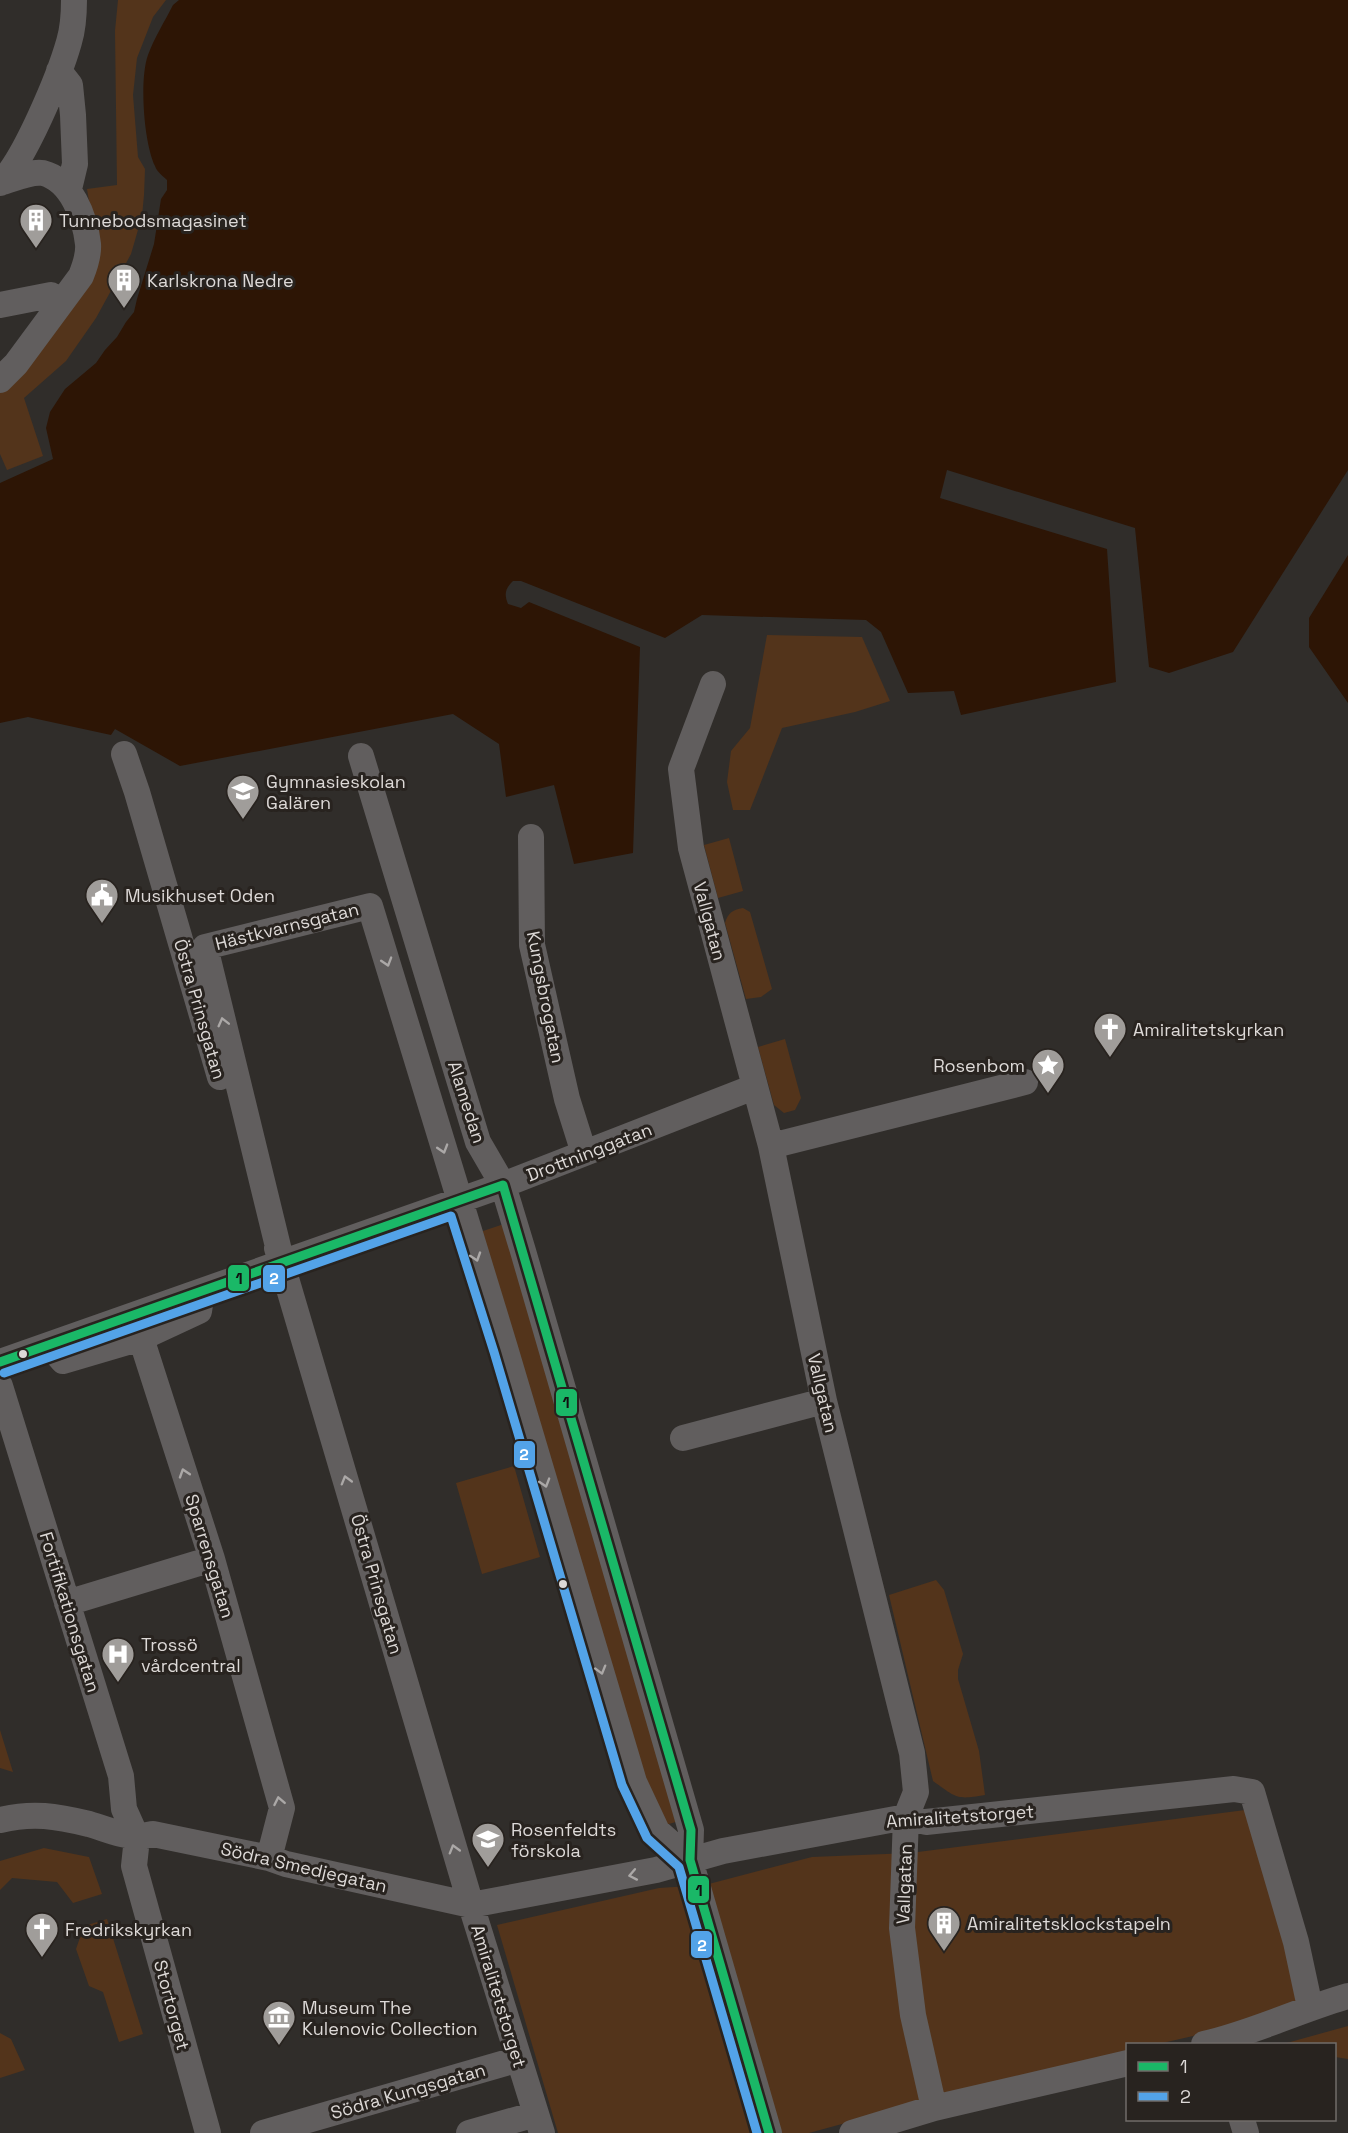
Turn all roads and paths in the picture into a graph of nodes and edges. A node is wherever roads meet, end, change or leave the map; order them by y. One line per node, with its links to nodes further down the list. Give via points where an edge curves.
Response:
1 (74, 0): 2 (street, via 70,39)
2 (59, 71): 3 (street, via 17,163); 4 (street, via 70,85 73,114 75,164)
3 (1, 182): 4 (street, via 41,172)
4 (69, 189): 5 (street, via 88,244 87,259 81,276)
5 (61, 303): 6 (street, via 51,295); 7 (street)
6 (0, 305)
7 (0, 380)
8 (713, 684): 15 (street, Vallgatan, via 681,769 691,848)
9 (124, 754): 20 (street, Östra Prinsgatan, via 220,1079)
10 (361, 756): 18 (street, Alamedan, via 478,1142)
11 (531, 837): 17 (street, Kungsbrogatan, via 532,945 567,1099)
12 (370, 906): 13 (street, Hästkvarnsgatan); 19 (street, Alamedan, one-way to 19)
13 (205, 947): 20 (street, Östra Prinsgatan, one-way to 13)
14 (1025, 1082): 16 (street)
15 (754, 1087): 16 (street, Vallgatan); 17 (street, Drottninggatan)
16 (771, 1146): 26 (street, Vallgatan)
17 (584, 1154): 18 (street, Drottninggatan)
18 (503, 1185): 19 (street, Drottninggatan); 34 (street, Alamedan, via 691,1830)
19 (459, 1201): 20 (street, Drottninggatan); 34 (street, Alamedan, one-way to 34, via 634,1782 657,1831)
20 (282, 1263): 21 (street, Drottninggatan); 35 (street, Östra Prinsgatan, one-way to 20)
21 (202, 1291): 22 (street, via 199,1311); 23 (street, Drottninggatan)
22 (141, 1338): 23 (street, via 63,1361); 28 (street, Sparrensgatan, one-way to 22)
23 (49, 1345): 24 (street, Drottninggatan)
24 (0, 1362)
25 (0, 1386): 29 (street, Fortifikationsgatan)
26 (824, 1401): 27 (street); 30 (street, Vallgatan, via 912,1753 916,1791)
27 (683, 1438)
28 (212, 1559): 29 (street); 33 (street, Sparrensgatan, one-way to 28, via 282,1808)
29 (67, 1603): 32 (street, Fortifikationsgatan, via 121,1776 124,1809)
30 (906, 1817): 34 (street, Amiralitetstorget); 37 (street, Amiralitetstorget, via 926,1822 1234,1789 1252,1792 1296,1942); 41 (street, Vallgatan, via 902,1928 913,2015)
31 (0, 1820): 32 (street, via 44,1815)
32 (137, 1838): 33 (street, Södra Smedjegatan, via 153,1834); 43 (street, Stortorget, via 134,1866)
33 (268, 1858): 35 (street, Södra Smedjegatan)
34 (690, 1860): 35 (street, Amiralitetstorget, one-way to 35); 46 (street, Alamedan)
35 (471, 1905): 40 (street, Amiralitetstorget)
36 (1348, 1996): 37 (street)
37 (1310, 2007): 38 (street)
38 (1215, 2043)
39 (1126, 2062): 41 (street)
40 (520, 2064): 42 (street, Amiralitetstorget); 44 (street, Södra Kungsgatan)
41 (934, 2108): 47 (street)
42 (537, 2116): 45 (street)
43 (208, 2133)
44 (263, 2133)
45 (469, 2133)
46 (769, 2133)
47 (852, 2133)

